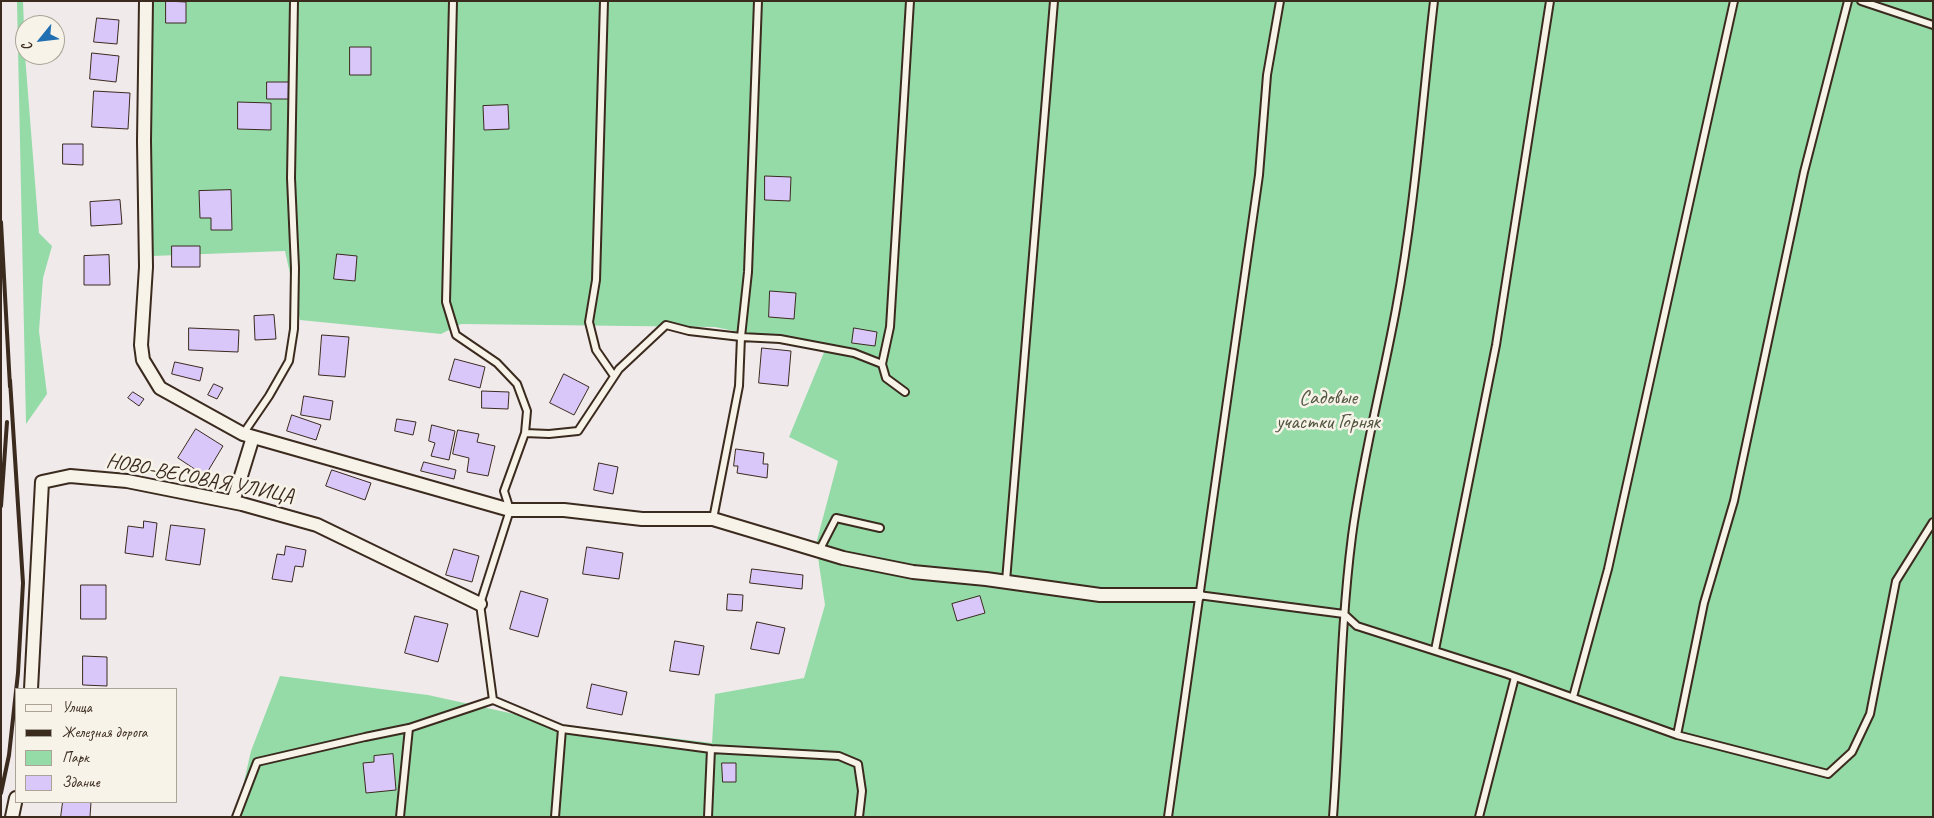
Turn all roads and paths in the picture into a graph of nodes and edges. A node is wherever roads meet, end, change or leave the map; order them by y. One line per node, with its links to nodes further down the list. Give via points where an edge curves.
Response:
1 (146, 1): 20 (street, via 143,360 160,388)
2 (294, 1): 20 (lane, via 294,329 289,361)
3 (453, 1): 19 (lane, via 446,302 456,335 497,363 517,384 527,411)
4 (604, 1): 17 (lane, via 596,280 588,322 596,350)
5 (758, 1): 15 (lane, via 748,272)
6 (910, 1): 16 (lane, via 890,327)
7 (1054, 1): 27 (lane)
8 (1280, 1): 28 (lane, via 1267,75 1259,175)
9 (1434, 1): 30 (lane, via 1419,150 1396,308 1363,466)
10 (1550, 1): 31 (lane, via 1496,345)
11 (1734, 1): 34 (lane, via 1608,569)
12 (1848, 1): 38 (lane, via 1804,172 1734,501 1704,604)
13 (1861, 1): 14 (lane)
14 (1933, 25)
15 (741, 338): 16 (lane, via 780,339 854,353); 17 (lane, via 666,325); 23 (lane, via 739,386)
16 (882, 364): 18 (lane, via 886,378)
17 (614, 376): 19 (lane, via 578,431)
18 (904, 392)
19 (525, 432): 22 (lane, via 504,491)
20 (248, 435): 21 (street); 22 (street)
21 (233, 502): 29 (street, НОВО-ВЕСОВАЯ УЛИЦА, via 317,525); 33 (street, НОВО-ВЕСОВАЯ УЛИЦА, via 127,481 70,476 42,482)
22 (510, 510): 23 (street, via 564,510 642,519); 29 (lane)
23 (714, 519): 26 (street)
24 (1933, 522): 38 (lane, via 1896,581 1870,714 1852,752 1828,774)
25 (880, 528): 26 (lane, via 836,518)
26 (819, 551): 27 (street, via 913,572)
27 (1006, 582): 28 (street, via 1100,595)
28 (1198, 595): 30 (lane); 47 (lane)
29 (480, 604): 35 (lane)
30 (1344, 614): 31 (lane, via 1357,626); 48 (lane)
31 (1435, 650): 32 (lane)
32 (1515, 677): 34 (lane); 49 (lane)
33 (31, 688)
34 (1573, 697): 38 (lane)
35 (493, 700): 36 (lane); 37 (lane)
36 (409, 728): 42 (lane, via 257,762); 43 (lane)
37 (562, 729): 39 (lane); 44 (lane)
38 (1678, 735)
39 (711, 749): 45 (lane); 46 (lane, via 839,756 858,764 862,790)
40 (15, 803): 41 (street)
41 (12, 817)
42 (236, 817)
43 (400, 817)
44 (555, 817)
45 (708, 817)
46 (859, 817)
47 (1168, 817)
48 (1333, 817)
49 (1479, 817)

